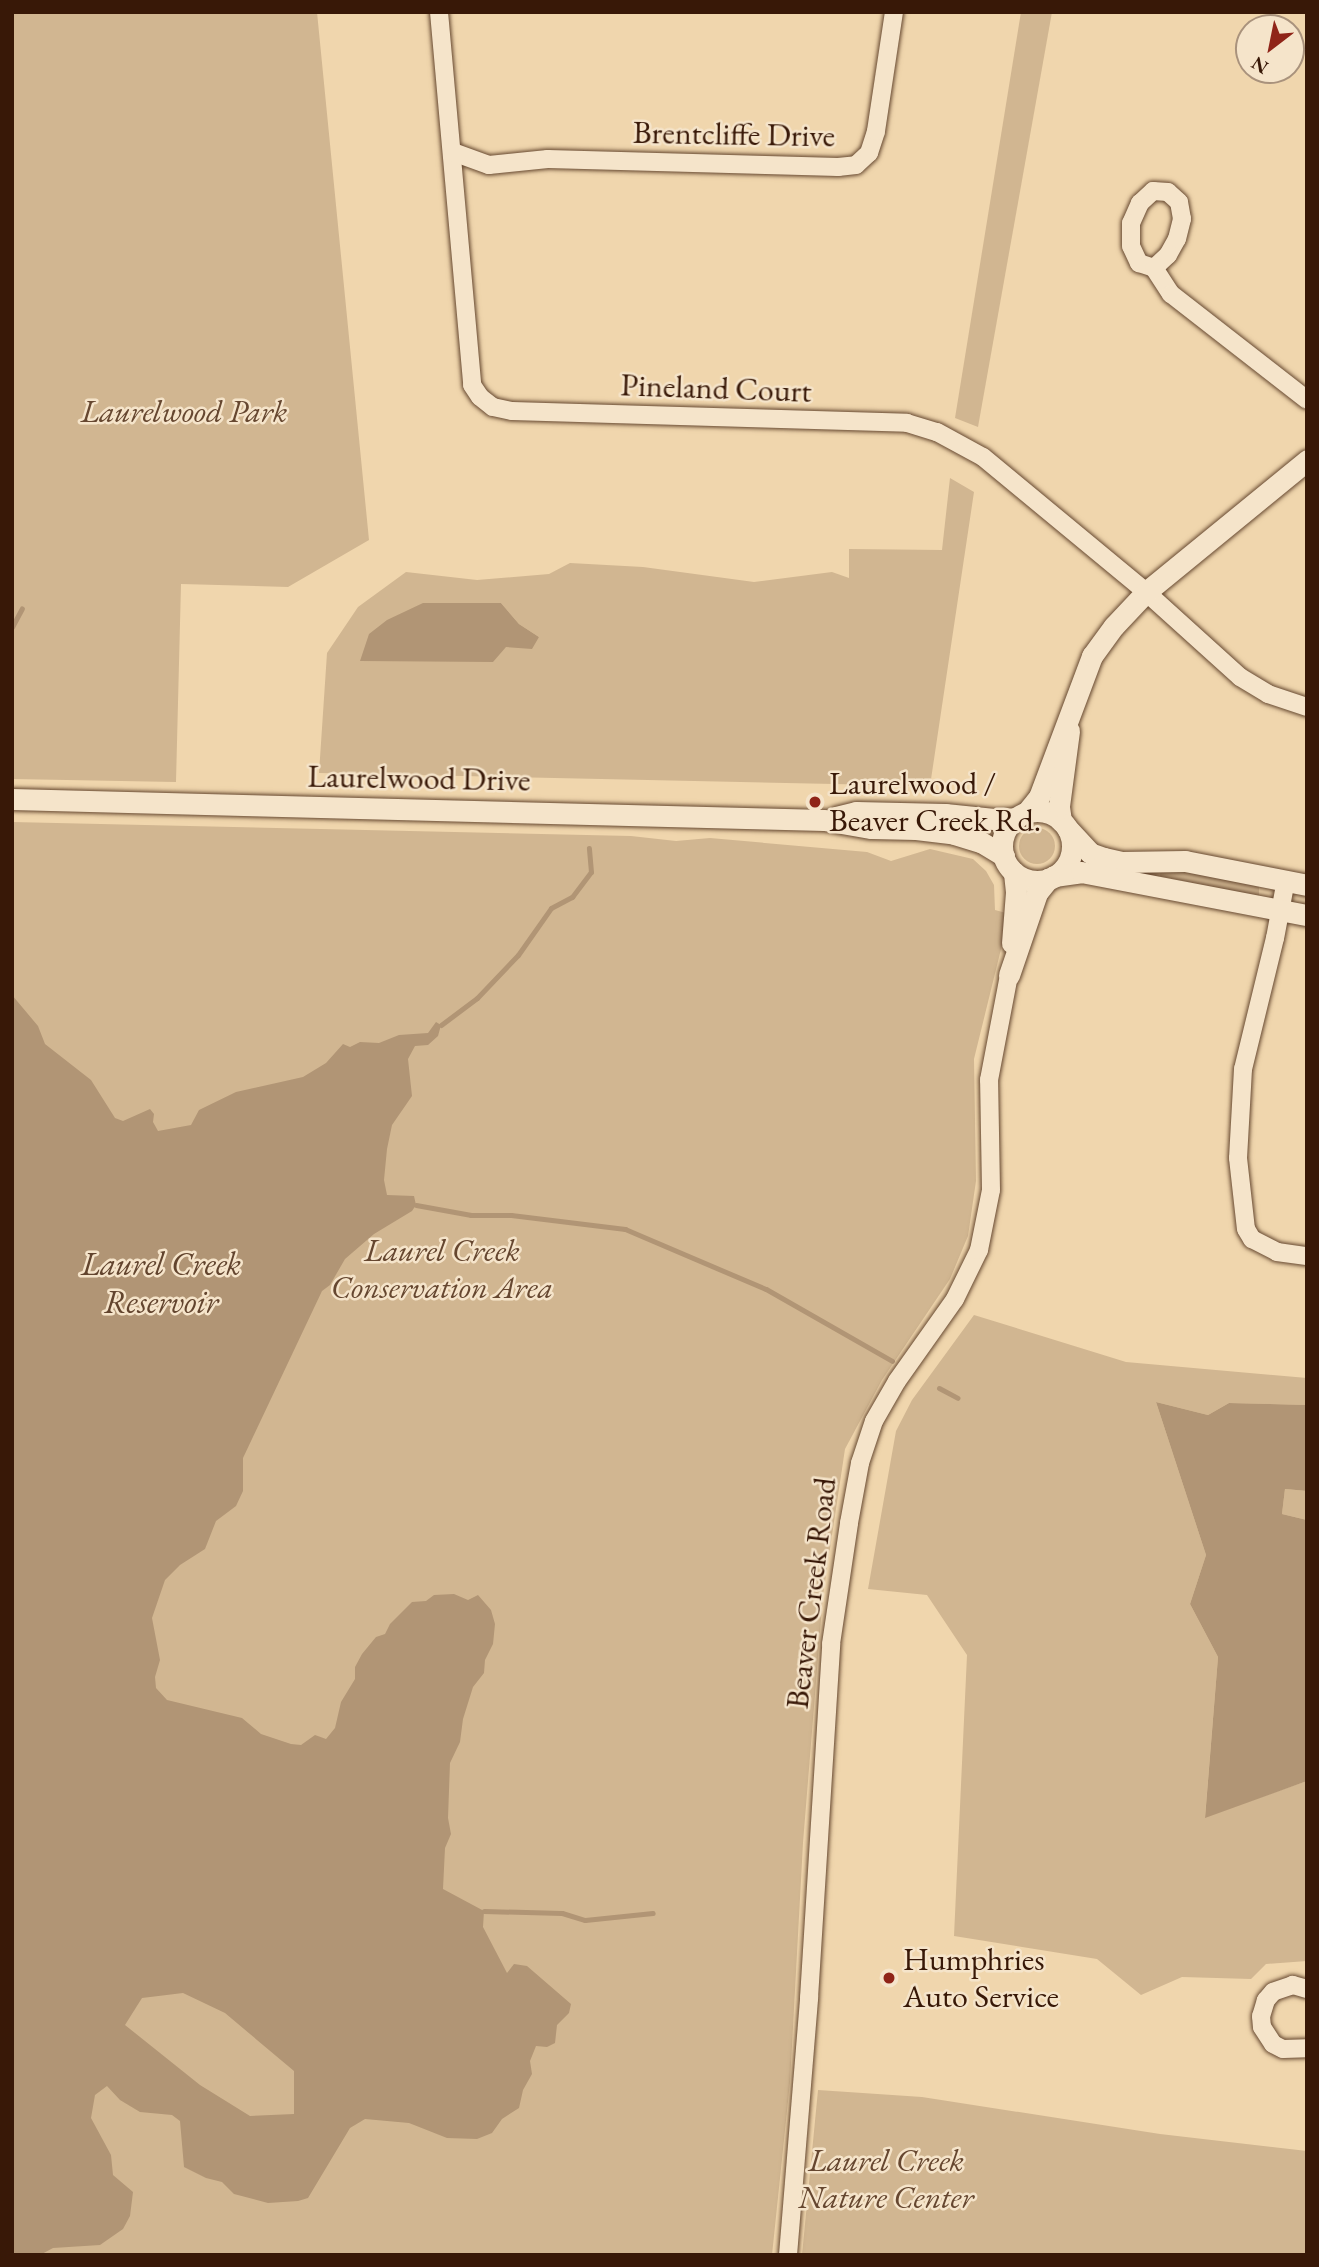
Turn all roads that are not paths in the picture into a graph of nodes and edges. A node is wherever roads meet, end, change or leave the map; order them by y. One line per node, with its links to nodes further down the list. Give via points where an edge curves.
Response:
1 (439, 12): 3 (street, Pineland Court)
2 (894, 12): 3 (street, Brentcliffe Drive, via 876,131 869,153 856,165 548,159 489,165)
3 (453, 152): 7 (street, Pineland Court, via 472,385 493,407 907,423 937,432 984,457)
4 (1154, 268): 5 (street, via 1171,294)
5 (1307, 400)
6 (1307, 460): 7 (street)
7 (1146, 593): 8 (street, Pineland Court, via 1240,677 1268,694); 9 (street, via 1092,656)
8 (1307, 707)
9 (1070, 722): 11 (street, via 1039,797); 13 (street, via 1059,806)
10 (12, 799): 12 (street, Laurelwood Drive)
11 (1021, 815): 12 (street, Laurelwood Drive, via 994,820 856,812); 13 (street, via 1045,812); 14 (street, via 1004,835)
12 (824, 820): 14 (street, Laurelwood Drive, via 954,834 981,842)
13 (1064, 824): 15 (street, via 1072,850 1069,860); 16 (street, via 1090,853 1112,860 1185,861)
14 (1009, 864): 15 (street, via 1031,880); 19 (street, Beaver Creek Road, via 1016,892)
15 (1052, 877): 17 (street, via 1081,872); 19 (street, Beaver Creek Road, via 1037,893)
16 (1296, 883): 17 (street)
17 (1280, 910): 18 (street); 20 (street, via 1243,1069 1238,1158 1246,1228 1252,1239 1277,1252)
18 (1307, 915)
19 (1009, 975): 23 (street, Beaver Creek Road, via 989,1080 991,1190 979,1250 956,1299 874,1421 849,1523 831,1644)
20 (1307, 1256)
21 (1307, 1989): 22 (street, via 1293,1985 1273,1992 1261,2015 1262,2027 1273,2044 1283,2049)
22 (1307, 2048)
23 (788, 2255)

